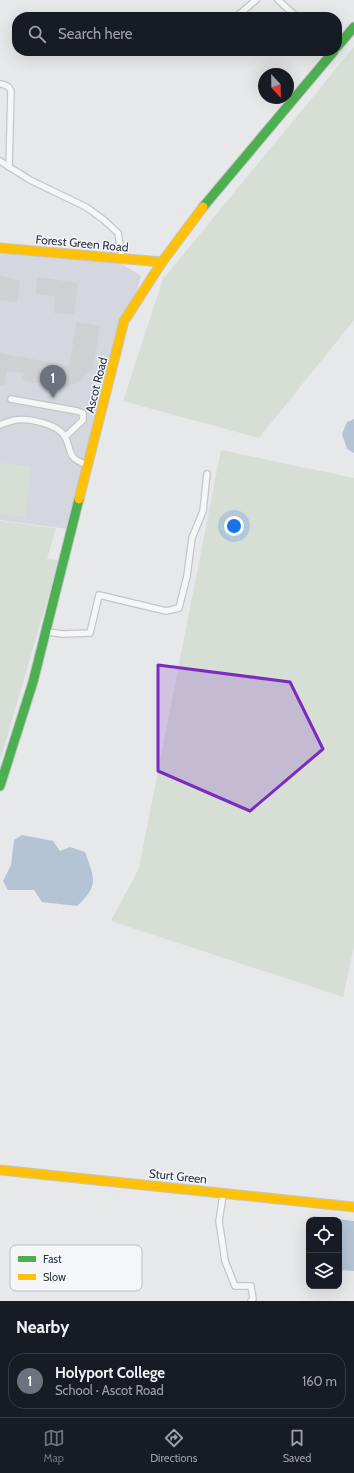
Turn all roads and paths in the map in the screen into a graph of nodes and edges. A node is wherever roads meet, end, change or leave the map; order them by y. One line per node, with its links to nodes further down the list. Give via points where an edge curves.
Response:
1 (256, 0): 3 (lane)
2 (278, 0): 4 (lane)
3 (242, 12)
4 (291, 12)
5 (354, 27): 6 (main road)
6 (342, 41)
7 (330, 56): 13 (main road, Ascot Road, via 194,217)
8 (0, 84): 10 (lane, via 6,85 11,91)
9 (0, 161): 10 (lane)
10 (9, 167): 12 (lane, via 86,207 104,220 118,233)
11 (0, 248): 12 (main road, Forest Green Road)
12 (122, 258): 13 (main road, Forest Green Road)
13 (162, 262): 17 (main road, Ascot Road, via 124,321)
14 (11, 399): 16 (lane, via 83,414 83,420)
15 (0, 425): 16 (lane, via 25,420 55,427)
16 (65, 437): 17 (lane, via 72,456)
17 (88, 465): 19 (main road, Ascot Road)
18 (207, 474): 19 (lane, via 203,511 192,538 187,576 179,608 166,611 99,596 90,633)
19 (46, 632): 20 (main road, Ascot Road)
20 (0, 786)
21 (0, 1170): 22 (main road, Sturt Green)
22 (224, 1193): 23 (main road, Sturt Green); 24 (lane, via 219,1221 225,1261 235,1286 251,1286)
23 (354, 1207)
24 (251, 1301)

